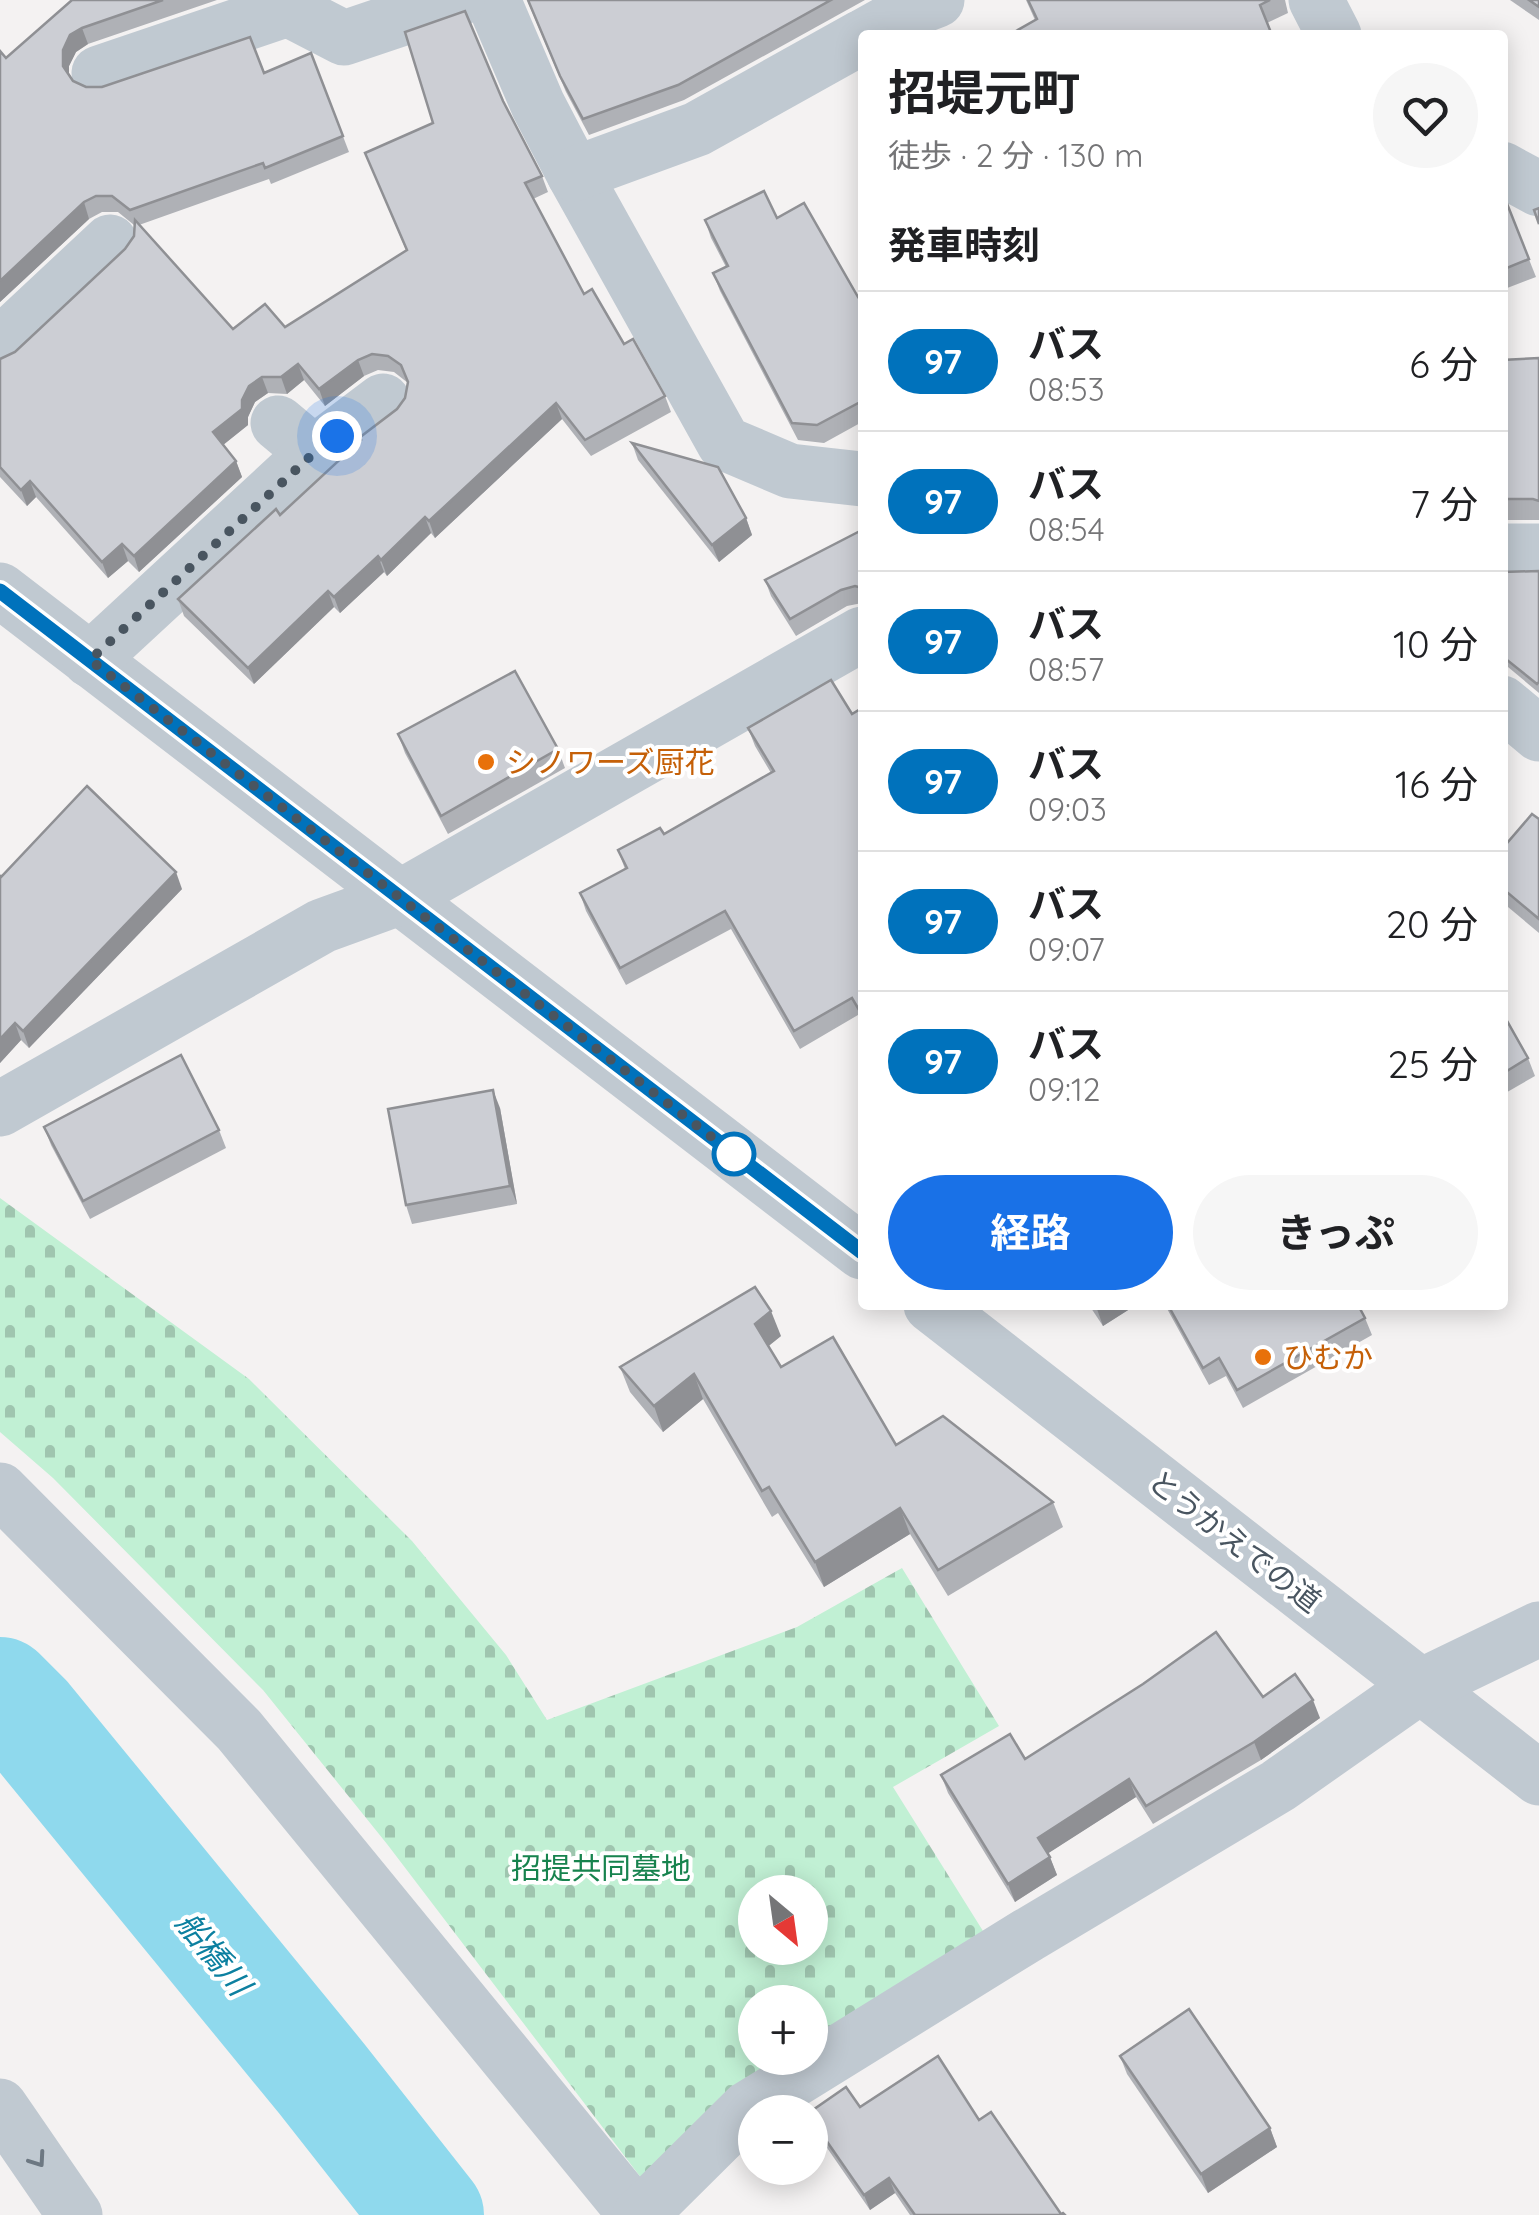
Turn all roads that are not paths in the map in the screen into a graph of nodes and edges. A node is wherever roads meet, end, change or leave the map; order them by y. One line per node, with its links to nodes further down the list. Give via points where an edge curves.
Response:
1 (457, 0): 8 (street, via 344,38 288,10)
2 (493, 0): 10 (street)
3 (1316, 0): 6 (street)
4 (897, 16): 5 (street)
5 (872, 30)
6 (1331, 30)
7 (858, 38): 10 (street, via 697,128)
8 (99, 73)
9 (1508, 172): 11 (street)
10 (574, 174): 15 (street, via 724,443 790,471)
11 (1539, 189)
12 (110, 242): 13 (street)
13 (0, 345)
14 (383, 401): 20 (street, via 296,438)
15 (858, 479)
16 (1508, 551): 17 (street)
17 (1539, 551)
18 (0, 590): 20 (street)
19 (858, 636): 23 (street)
20 (90, 660): 23 (street)
21 (1508, 709): 22 (street)
22 (1539, 734)
23 (399, 898): 24 (street, via 322,926); 25 (street)
24 (10, 1087)
25 (858, 1249)
26 (938, 1310): 29 (street, とうかえでの道)
27 (0, 1490): 33 (street, via 239,1730)
28 (1539, 1629): 29 (street)
29 (1419, 1687): 30 (street, とうかえでの道); 33 (street, via 1278,1786 747,2109)
30 (1539, 1778)
31 (0, 2106): 32 (street, one-way to 32)
32 (75, 2215)
33 (638, 2215)

